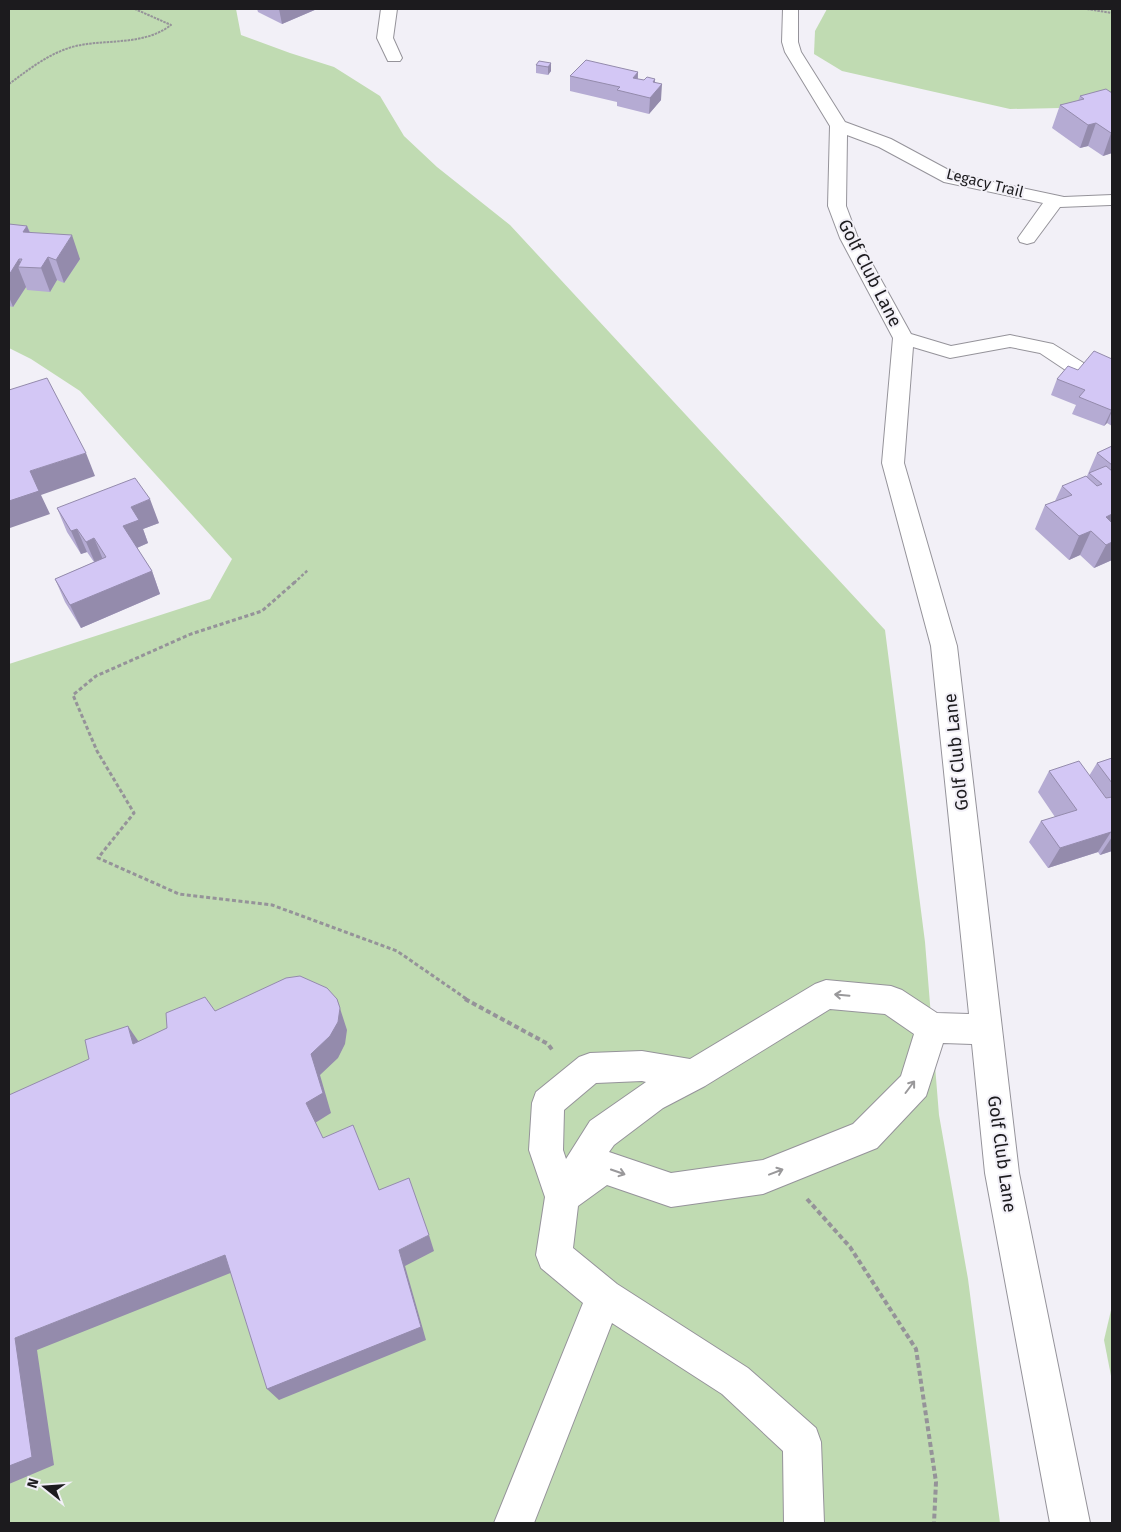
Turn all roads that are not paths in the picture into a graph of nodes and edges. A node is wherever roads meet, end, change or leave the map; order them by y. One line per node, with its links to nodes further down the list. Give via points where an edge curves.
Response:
1 (388, 9): 3 (street, via 385,38)
2 (791, 9): 4 (street, via 790,42 793,52)
3 (394, 58)
4 (839, 126): 5 (street, Legacy Trail, via 885,143 950,178); 8 (street, Golf Club Lane, via 837,206 849,238)
5 (1055, 200): 6 (street, Legacy Trail); 7 (street)
6 (1110, 200)
7 (1027, 238)
8 (903, 338): 9 (street, via 950,352 1010,341 1046,348); 11 (street, Golf Club Lane, via 893,463 944,646)
9 (1084, 372)
10 (932, 1028): 11 (street); 12 (street, one-way to 12, via 891,1000 826,994); 13 (street, one-way to 10, via 604,1167 671,1190 763,1177 865,1136 914,1084)
11 (986, 1029): 17 (street, Golf Club Lane, via 1002,1173)
12 (693, 1075): 13 (street, via 651,1097 602,1133); 13 (street, via 642,1066 590,1068 548,1103 546,1150)
13 (562, 1197): 14 (street, via 554,1255)
14 (604, 1296): 15 (street); 16 (street, via 735,1381 802,1442)
15 (514, 1523)
16 (804, 1523)
17 (1070, 1523)

